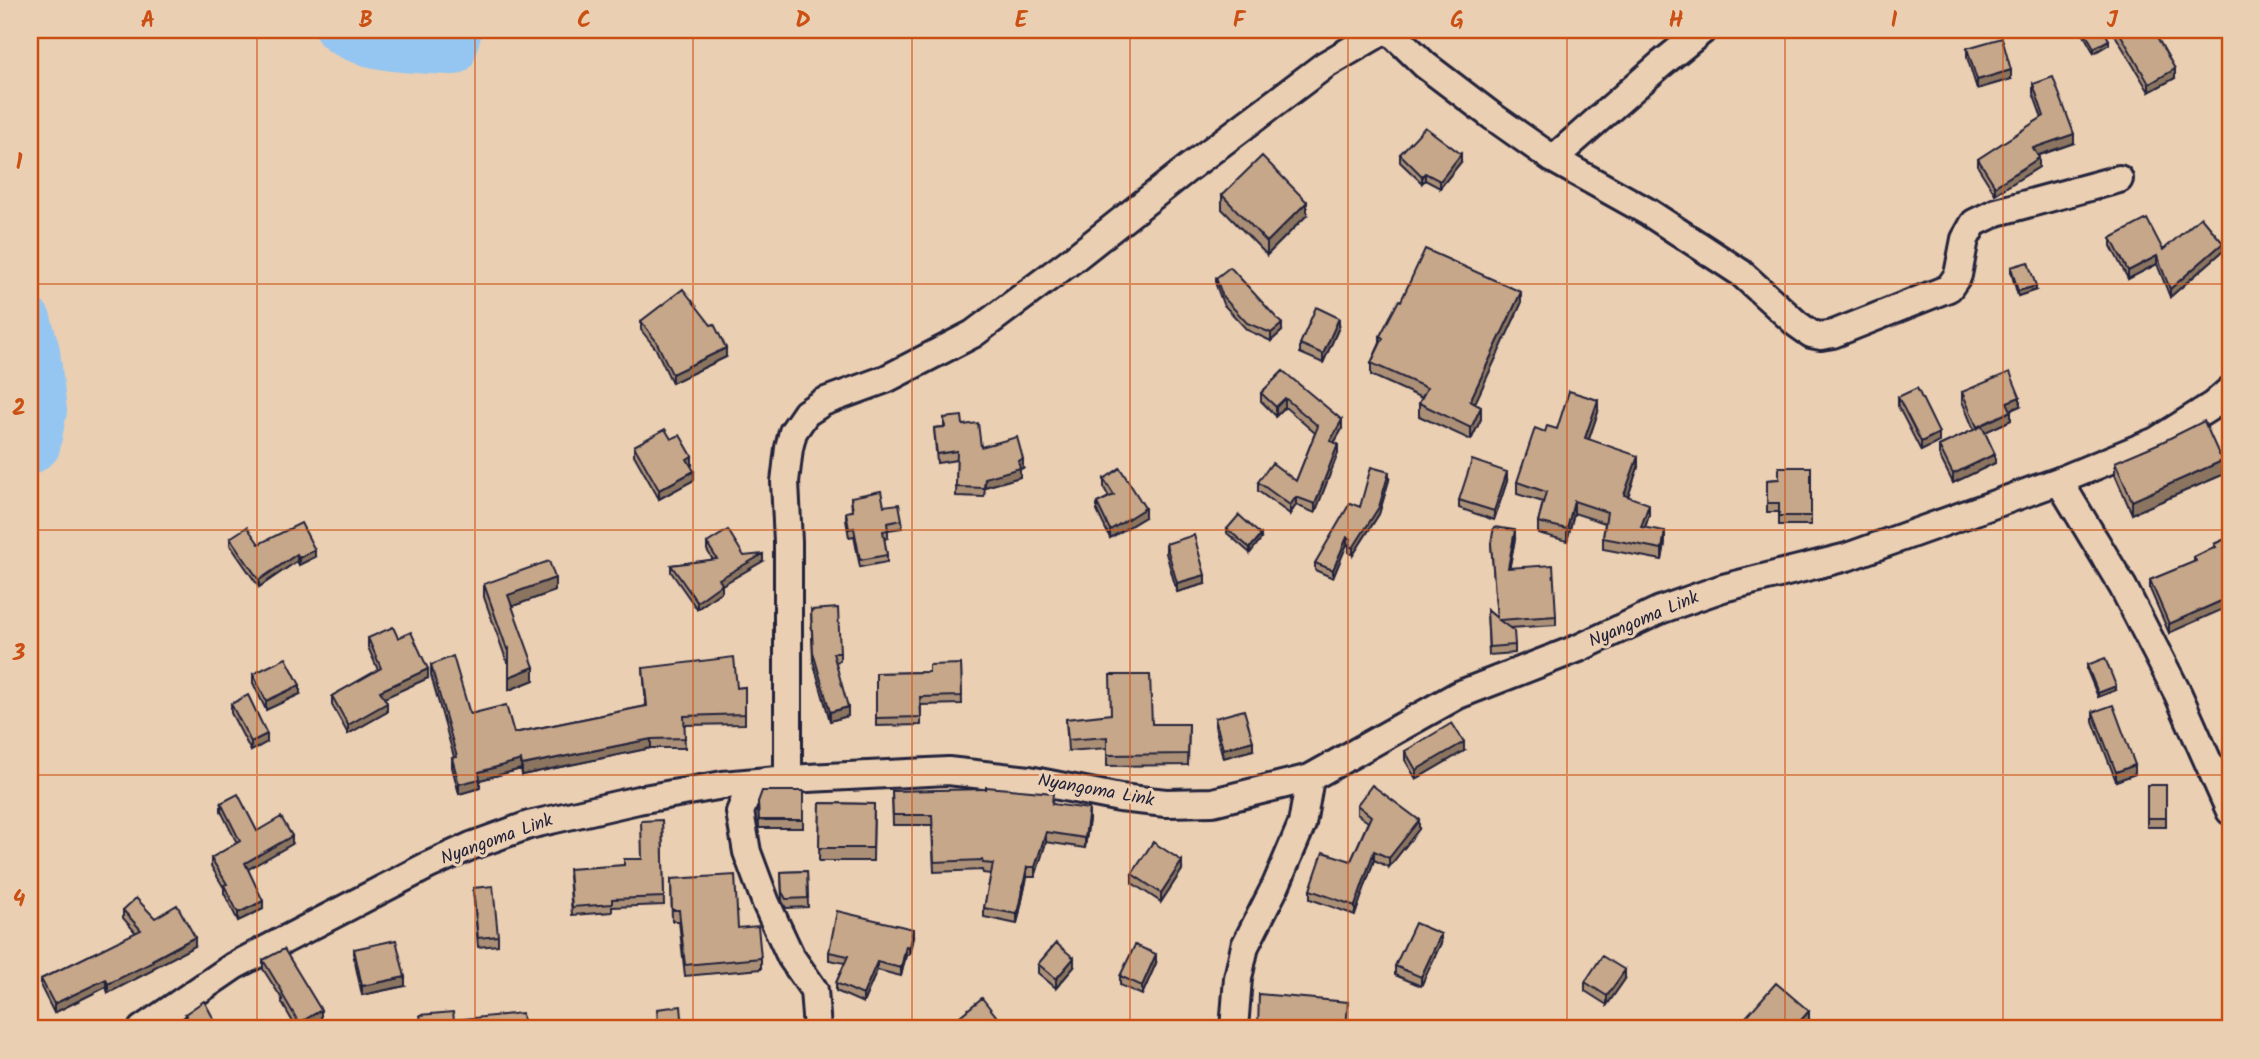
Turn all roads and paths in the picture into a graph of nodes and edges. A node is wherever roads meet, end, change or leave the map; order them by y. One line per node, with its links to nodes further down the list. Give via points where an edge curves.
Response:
1 (1387, 30): 3 (street, via 1424,65); 8 (street, via 1325,65 973,334 806,413 793,432 785,482)
2 (1703, 30): 3 (street)
3 (1553, 159): 4 (street, via 1648,212 1741,273 1797,324 1821,336 1949,288 1958,275 1965,239 1974,223 1997,212)
4 (2119, 179)
5 (2230, 390): 6 (street, Nyangoma Link, via 2156,441)
6 (2059, 481): 7 (street, Nyangoma Link, via 1847,557 1723,588 1660,610 1458,695); 10 (street, via 2123,587 2178,694)
7 (1310, 778): 8 (street, Nyangoma Link, via 1213,803 1120,798 1029,780 948,771); 13 (street, via 1302,824 1245,946)
8 (788, 779): 9 (street, Nyangoma Link)
9 (752, 783): 11 (street, Nyangoma Link, via 638,800 529,825 471,846 234,966); 12 (street, via 740,812 747,852 791,957 814,990)
10 (2230, 811)
11 (142, 1029)
12 (817, 1029)
13 (1234, 1029)

